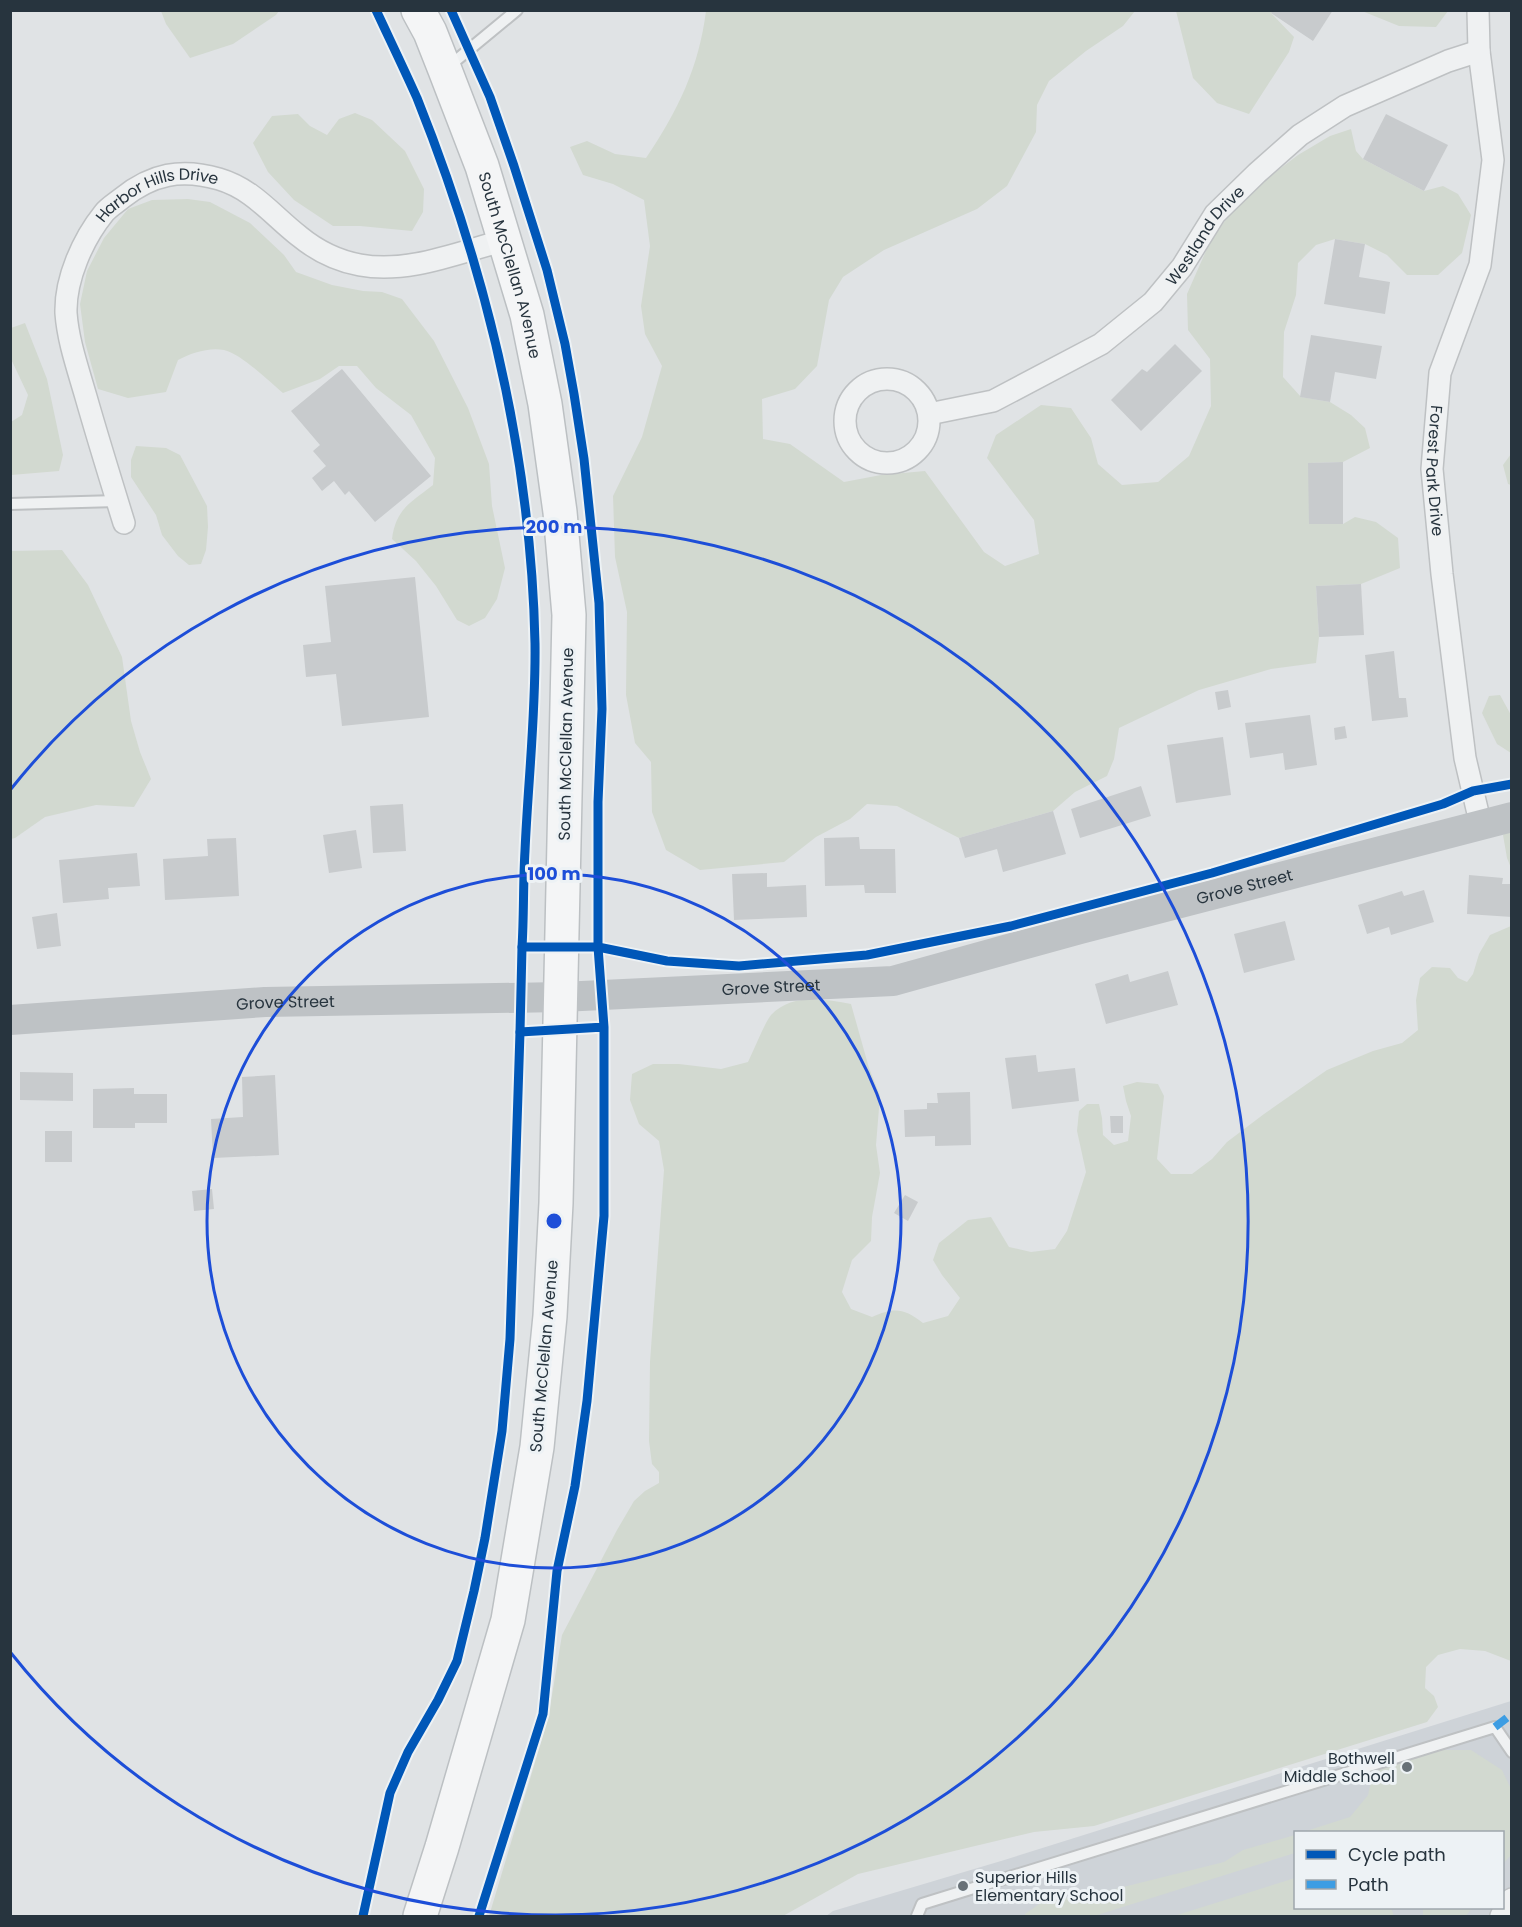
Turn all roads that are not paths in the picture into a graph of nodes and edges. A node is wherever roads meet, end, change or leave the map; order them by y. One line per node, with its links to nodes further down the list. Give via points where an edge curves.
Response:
1 (418, 10): 5 (main road, South McClellan Avenue)
2 (517, 10): 5 (lane)
3 (1478, 10): 4 (street, Forest Park Drive)
4 (1479, 51): 7 (street, Westland Drive, via 1345,106 1300,135 1215,214 1182,267 1153,302 1101,344 993,401); 12 (street, Forest Park Drive, via 1493,160 1480,265 1440,373 1432,469 1465,758)
5 (445, 69): 6 (main road, South McClellan Avenue)
6 (506, 240): 8 (street, Harbor Hills Drive, via 413,265 356,265 326,254 300,237 255,196 220,179 189,172 170,174 134,189 106,211 88,236 72,273 66,312 72,348); 13 (main road, South McClellan Avenue, via 545,404 560,512 568,615)
7 (929, 414): 7 (street, via 923,398 912,386 880,379 865,384 852,396 845,427 851,443 862,455 877,462 893,462 909,457 921,445 928,430)
8 (117, 501): 9 (lane); 10 (street, Harbor Hills Drive)
9 (10, 504)
10 (124, 522)
11 (1512, 817): 12 (main road, Grove Street)
12 (1481, 826): 13 (main road, Grove Street, via 893,981)
13 (561, 997): 14 (main road, Grove Street, via 265,1002); 17 (main road, South McClellan Avenue, via 550,1316 537,1447 508,1620)
14 (10, 1020)
15 (1512, 1752): 18 (lane, via 1495,1727 922,1904)
16 (1512, 1899): 19 (street)
17 (420, 1917)
18 (916, 1917)
19 (1501, 1917)

